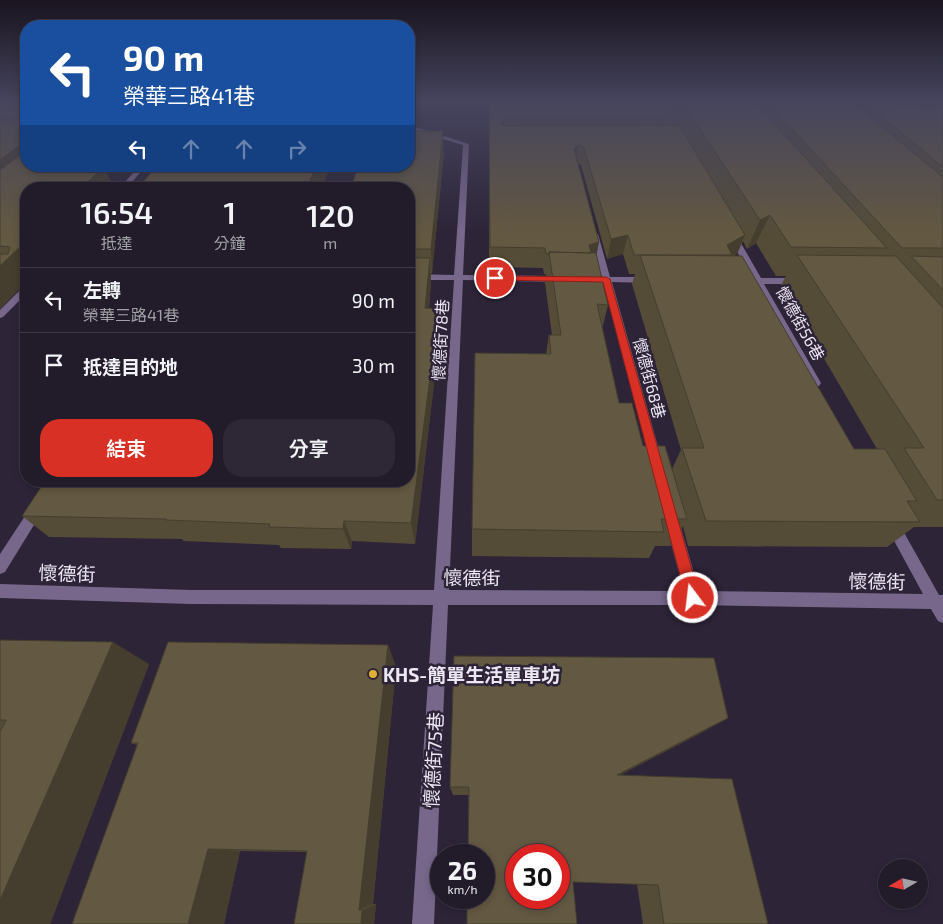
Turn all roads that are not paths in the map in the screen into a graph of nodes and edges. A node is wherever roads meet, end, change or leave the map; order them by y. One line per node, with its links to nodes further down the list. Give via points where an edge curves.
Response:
1 (466, 146): 7 (street, 懷德街78巷)
2 (138, 172): 3 (street)
3 (128, 182)
4 (591, 223): 8 (street, 懷德街68巷)
5 (726, 224): 11 (street, 懷德街56巷)
6 (415, 277): 7 (street)
7 (458, 277): 8 (street); 22 (street, 懷德街78巷)
8 (606, 279): 9 (street); 16 (street, 懷德街68巷)
9 (664, 280)
10 (740, 281): 11 (street)
11 (759, 281): 12 (street); 15 (street, 懷德街56巷)
12 (806, 281)
13 (20, 295): 14 (street)
14 (0, 315)
15 (821, 394)
16 (660, 476)
17 (51, 487): 20 (street)
18 (670, 513): 23 (street)
19 (888, 515): 24 (street)
20 (0, 567)
21 (0, 591): 22 (street, 懷德街, via 200,597)
22 (442, 597): 23 (street, 懷德街); 25 (street, 懷德街75巷)
23 (693, 598): 24 (street, 懷德街)
24 (940, 607)
25 (423, 924)

